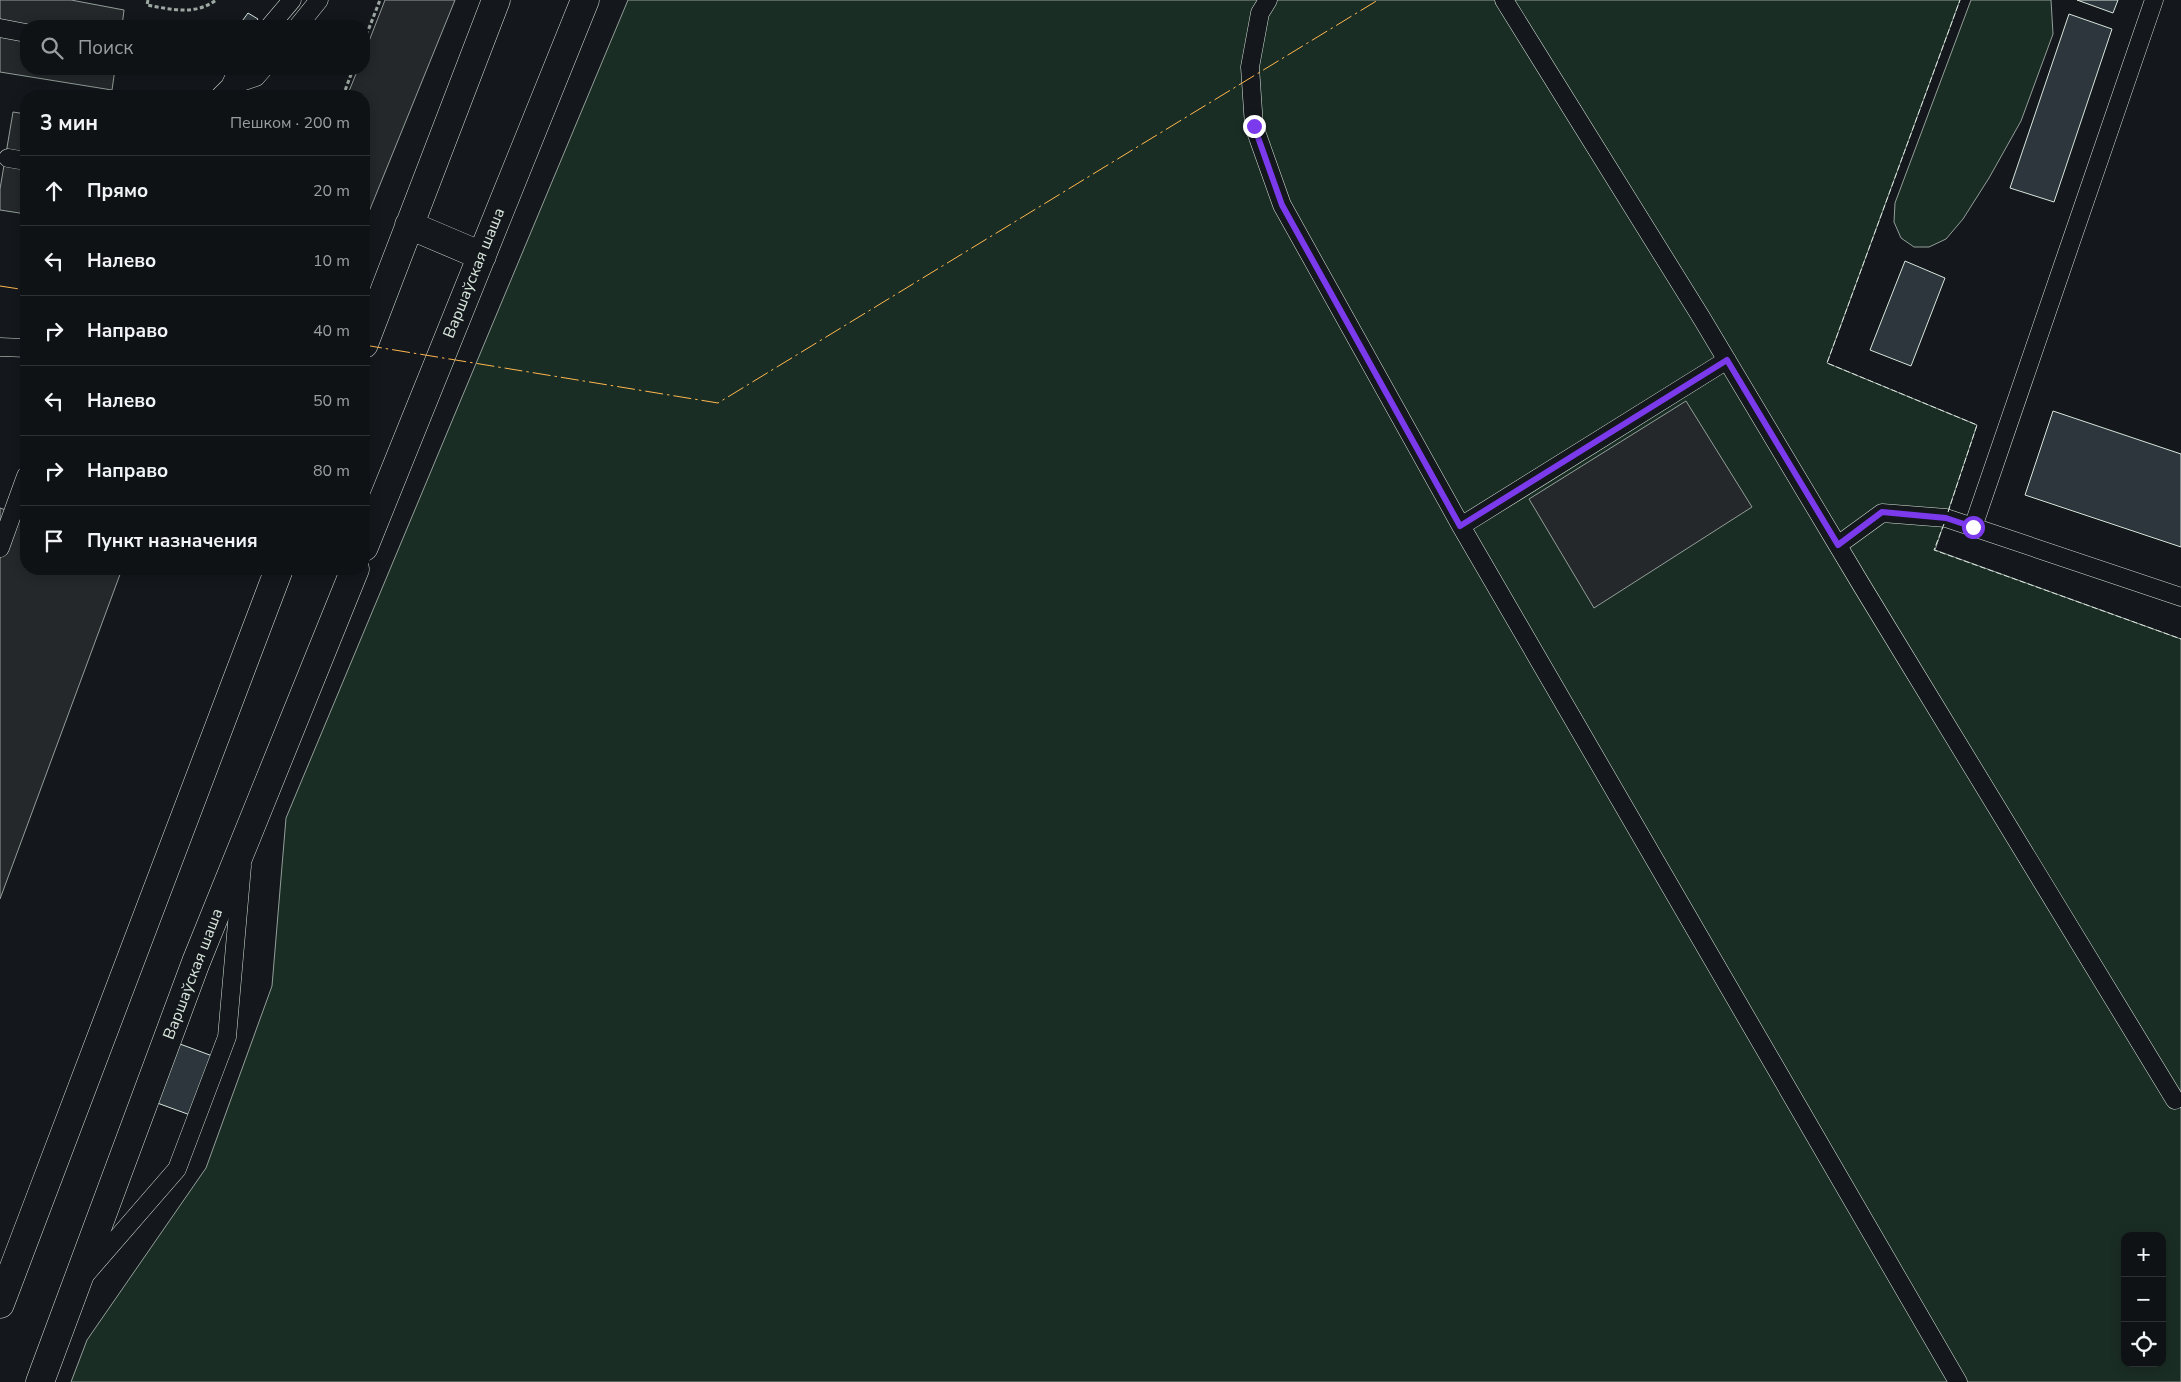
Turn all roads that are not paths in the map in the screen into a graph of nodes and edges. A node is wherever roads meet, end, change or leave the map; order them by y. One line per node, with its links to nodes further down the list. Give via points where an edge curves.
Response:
1 (292, 0): 8 (lane)
2 (319, 0): 9 (lane)
3 (496, 0): 18 (highway)
4 (585, 0): 19 (highway, Варшаўская шаша)
5 (1268, 0): 25 (lane, via 1260,13 1250,67 1254,126 1282,205)
6 (1504, 0): 23 (lane)
7 (2154, 0): 26 (lane)
8 (275, 20)
9 (303, 20)
10 (0, 28): 11 (lane)
11 (20, 32)
12 (234, 75): 14 (lane)
13 (257, 75): 15 (lane)
14 (226, 90)
15 (227, 90)
16 (8, 158): 17 (lane)
17 (20, 160)
18 (409, 225): 19 (highway); 20 (highway)
19 (482, 256): 27 (highway, Варшаўская шаша)
20 (370, 328)
21 (0, 347): 22 (lane)
22 (20, 348)
23 (1727, 360): 25 (lane); 28 (lane)
24 (20, 493): 29 (lane)
25 (1460, 526): 38 (lane)
26 (1973, 527): 28 (lane, via 1946,518 1882,512); 32 (lane)
27 (370, 531)
28 (1838, 545): 34 (lane)
29 (0, 548)
30 (277, 575): 36 (highway)
31 (353, 575): 33 (highway, Варшаўская шаша)
32 (2181, 597)
33 (244, 841): 35 (highway, Варшаўская шаша); 35 (lane, via 227,1038 177,1170)
34 (2175, 1100)
35 (75, 1288): 37 (highway, Варшаўская шаша)
36 (0, 1304)
37 (40, 1382)
38 (1958, 1382)

